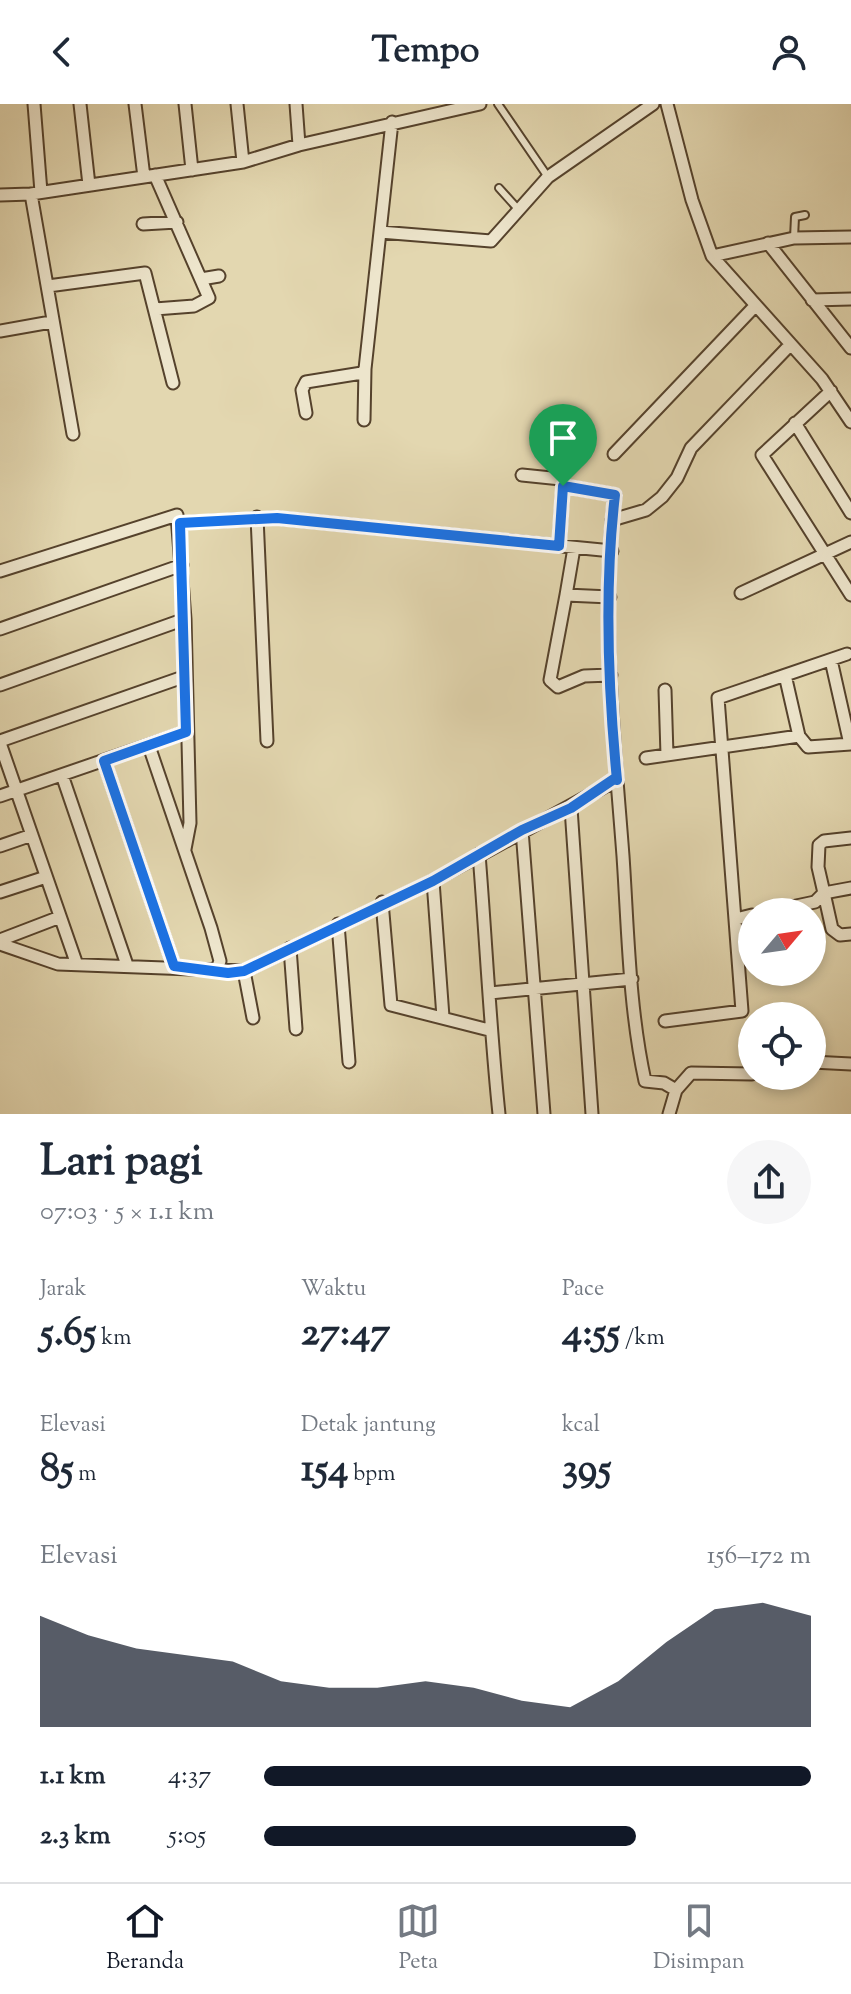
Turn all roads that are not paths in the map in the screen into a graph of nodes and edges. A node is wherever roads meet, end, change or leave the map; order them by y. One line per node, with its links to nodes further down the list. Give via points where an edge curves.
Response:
1 (34, 104): 20 (street)
2 (80, 104): 18 (street)
3 (135, 104): 16 (street)
4 (185, 104): 15 (street)
5 (237, 104): 14 (street)
6 (296, 104): 13 (street)
7 (480, 104): 11 (street)
8 (498, 104): 17 (lane)
9 (653, 104): 17 (street)
10 (667, 104): 30 (street)
11 (450, 107): 12 (street)
12 (392, 122): 13 (street); 26 (street)
13 (299, 145): 14 (street)
14 (243, 162): 15 (street)
15 (192, 170): 16 (street)
16 (149, 176): 18 (street); 24 (street)
17 (548, 177): 22 (street)
18 (89, 185): 20 (street)
19 (499, 188): 22 (lane)
20 (36, 193): 21 (street); 33 (street)
21 (0, 195)
22 (518, 209): 26 (street, via 491,241)
23 (805, 215): 28 (lane, via 794,219)
24 (177, 222): 25 (street); 32 (street)
25 (143, 224)
26 (380, 232): 42 (street)
27 (851, 237): 28 (street)
28 (794, 238): 29 (street)
29 (768, 243): 30 (street); 35 (street)
30 (712, 256): 36 (street)
31 (219, 276): 32 (street)
32 (201, 279): 37 (street, via 209,298 203,303)
33 (48, 286): 37 (street, via 138,271 145,273); 38 (street)
34 (851, 299): 35 (street)
35 (812, 300): 41 (street)
36 (755, 306): 40 (street); 50 (street)
37 (155, 309): 43 (street)
38 (51, 322): 39 (street); 49 (street)
39 (0, 331)
40 (789, 346): 44 (street); 55 (street, via 691,448 662,497 646,510)
41 (851, 348)
42 (365, 369): 45 (street, via 306,382); 46 (street)
43 (173, 383)
44 (831, 391): 47 (street); 48 (street)
45 (306, 413)
46 (364, 420)
47 (851, 422)
48 (795, 423): 53 (street); 61 (street, via 762,455)
49 (73, 434)
50 (614, 454)
51 (522, 475): 52 (street, via 561,479)
52 (563, 486): 55 (street, via 615,495); 58 (street)
53 (851, 513)
54 (257, 517): 56 (street); 58 (street); 79 (street)
55 (612, 520): 60 (street)
56 (180, 523): 62 (street); 63 (street, via 174,513)
57 (851, 542): 61 (street)
58 (559, 546): 59 (street)
59 (574, 548): 60 (street); 65 (street)
60 (612, 551): 67 (street)
61 (827, 555): 64 (street); 66 (street)
62 (182, 565): 68 (street); 69 (street)
63 (0, 571)
64 (741, 593)
65 (566, 595): 67 (street); 72 (street, via 550,680 558,687 584,676)
66 (851, 595)
67 (610, 597): 72 (street)
68 (185, 619): 74 (street); 75 (street)
69 (0, 629)
70 (847, 654): 71 (street)
71 (831, 660): 73 (street); 81 (street)
72 (611, 675): 88 (street)
73 (785, 675): 78 (street); 83 (street, via 718,698)
74 (186, 676): 77 (street); 80 (street)
75 (0, 685)
76 (665, 690): 84 (street)
77 (186, 732): 82 (street); 96 (street, via 190,823)
78 (799, 736): 81 (street, via 808,747); 83 (street)
79 (267, 741)
80 (0, 742): 89 (street)
81 (851, 744)
82 (149, 746): 86 (street); 96 (street)
83 (719, 748): 84 (street); 106 (street)
84 (667, 755): 85 (street)
85 (646, 758)
86 (104, 761): 87 (street); 113 (street)
87 (62, 775): 89 (street); 112 (street)
88 (617, 780): 91 (street); 116 (street)
89 (18, 790): 90 (street); 93 (street)
90 (0, 796)
91 (571, 808): 92 (street); 117 (street)
92 (522, 830): 97 (street); 118 (street)
93 (32, 835): 95 (street); 98 (street)
94 (851, 838): 102 (street, via 819,845)
95 (0, 846)
96 (185, 849): 114 (street, via 219,957)
97 (479, 854): 99 (street); 119 (street)
98 (46, 877): 101 (street); 105 (street)
99 (433, 881): 104 (street); 120 (street)
100 (851, 888): 102 (street)
101 (0, 892)
102 (824, 893): 103 (street); 108 (street, via 832,929)
103 (819, 898)
104 (382, 902): 107 (street); 120 (street, via 391,1005)
105 (60, 917): 109 (street); 111 (street)
106 (736, 919): 122 (street, via 742,1011)
107 (338, 924): 110 (street); 125 (street)
108 (851, 934)
109 (0, 942): 111 (street, via 50,962)
110 (290, 948): 115 (street); 123 (street)
111 (76, 962): 112 (street)
112 (127, 965): 113 (street)
113 (174, 966): 114 (street)
114 (216, 971): 115 (street)
115 (244, 971): 121 (street)
116 (632, 979): 117 (street); 129 (street, via 645,1081)
117 (585, 985): 118 (street); 132 (street)
118 (536, 989): 119 (street); 131 (street)
119 (490, 993): 124 (street)
120 (443, 1017): 124 (street)
121 (253, 1018)
122 (665, 1021)
123 (296, 1029)
124 (489, 1030): 130 (street)
125 (349, 1062)
126 (826, 1063): 127 (street)
127 (851, 1064)
128 (738, 1074): 129 (street, via 691,1073)
129 (676, 1090): 133 (street)
130 (499, 1114)
131 (544, 1114)
132 (592, 1114)
133 (669, 1114)

